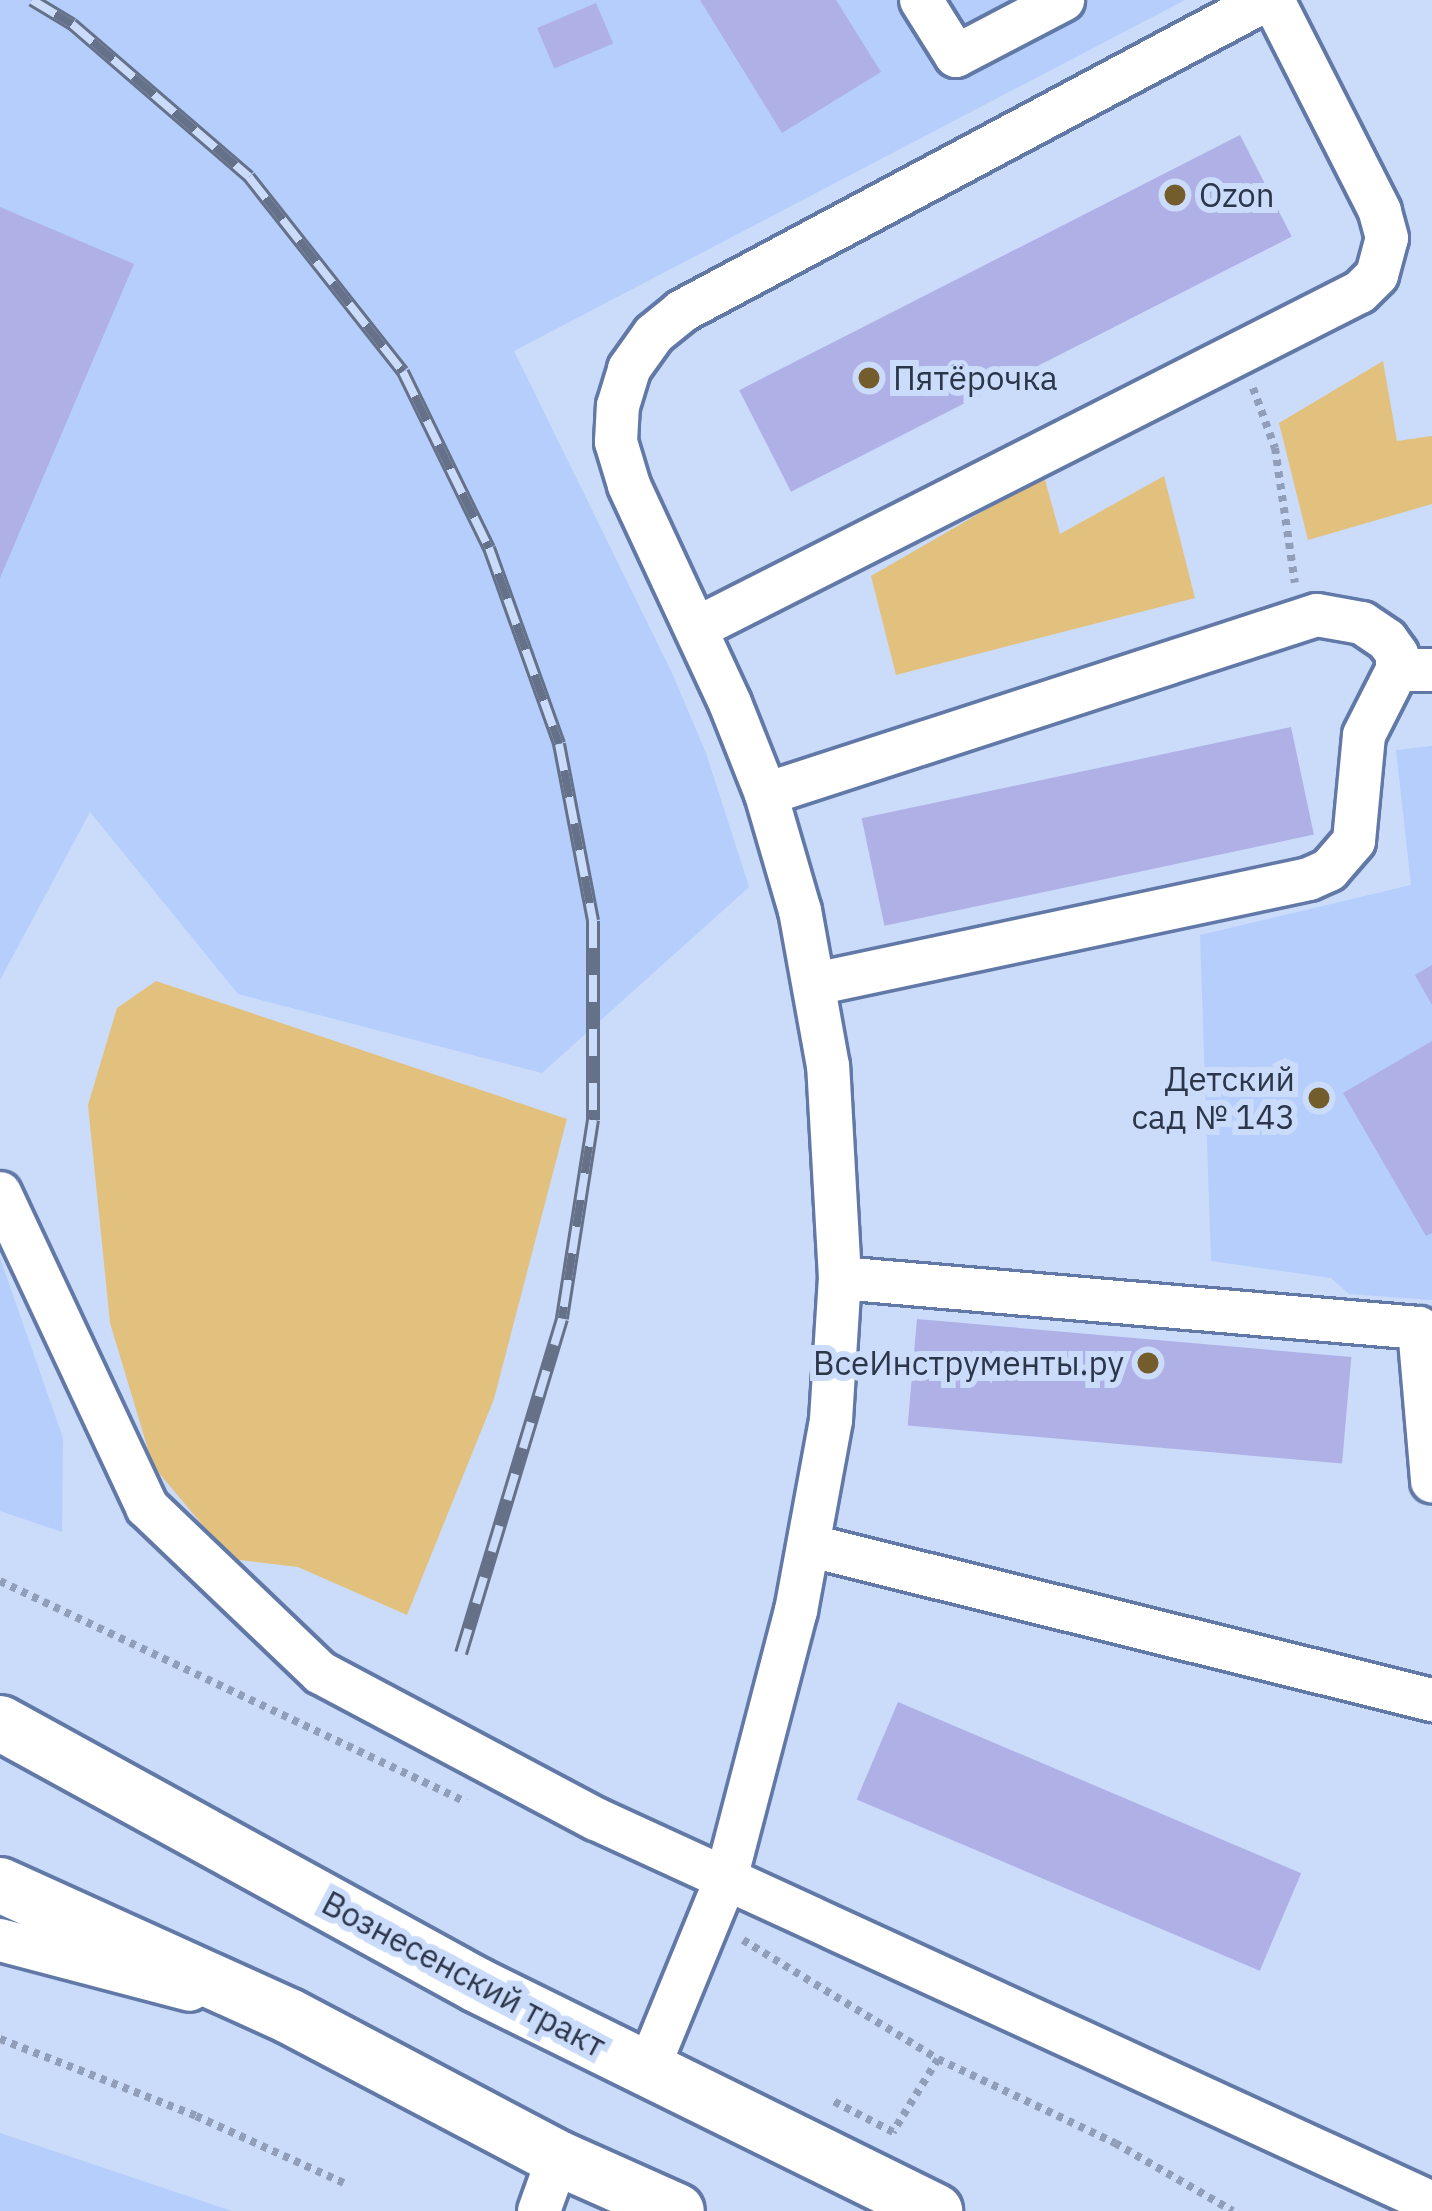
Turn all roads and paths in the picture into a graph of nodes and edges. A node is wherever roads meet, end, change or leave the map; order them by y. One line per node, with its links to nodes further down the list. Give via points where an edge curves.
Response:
1 (921, 0): 2 (street, via 956,56)
2 (1064, 0)
3 (1269, 0): 4 (street, via 1387,238 1377,275 1360,292); 6 (street, via 682,311 654,334 629,369 616,442)
4 (1236, 355): 5 (path, via 1271,432); 6 (street)
5 (1300, 619): 7 (street, via 1362,623); 8 (street)
6 (697, 628): 8 (street)
7 (1415, 670): 9 (street, via 1364,735 1354,841 1329,870)
8 (766, 794): 9 (street)
9 (815, 984): 11 (street, via 828,1066)
10 (0, 1193): 18 (street, via 146,1507 305,1658 596,1819)
11 (840, 1278): 12 (street, via 1418,1313); 13 (street, via 831,1420)
12 (1432, 1480)
13 (811, 1546): 15 (street); 18 (street)
14 (0, 1580): 17 (path)
15 (1432, 1700)
16 (0, 1724): 25 (main road, Вознесенский тракт)
17 (479, 1808)
18 (727, 1879): 20 (street); 29 (street)
19 (0, 1885): 22 (main road)
20 (711, 1921): 24 (path); 25 (street)
21 (0, 1940): 22 (street)
22 (289, 2016): 27 (main road)
23 (0, 2039): 28 (path)
24 (938, 2060): 26 (path, via 893,2132); 33 (path)
25 (648, 2069): 32 (main road, Вознесенский тракт)
26 (833, 2101)
27 (559, 2158): 30 (street); 31 (main road)
28 (346, 2184)
29 (1432, 2203)
30 (539, 2211)
31 (677, 2211)
32 (935, 2211)
33 (1233, 2211)

